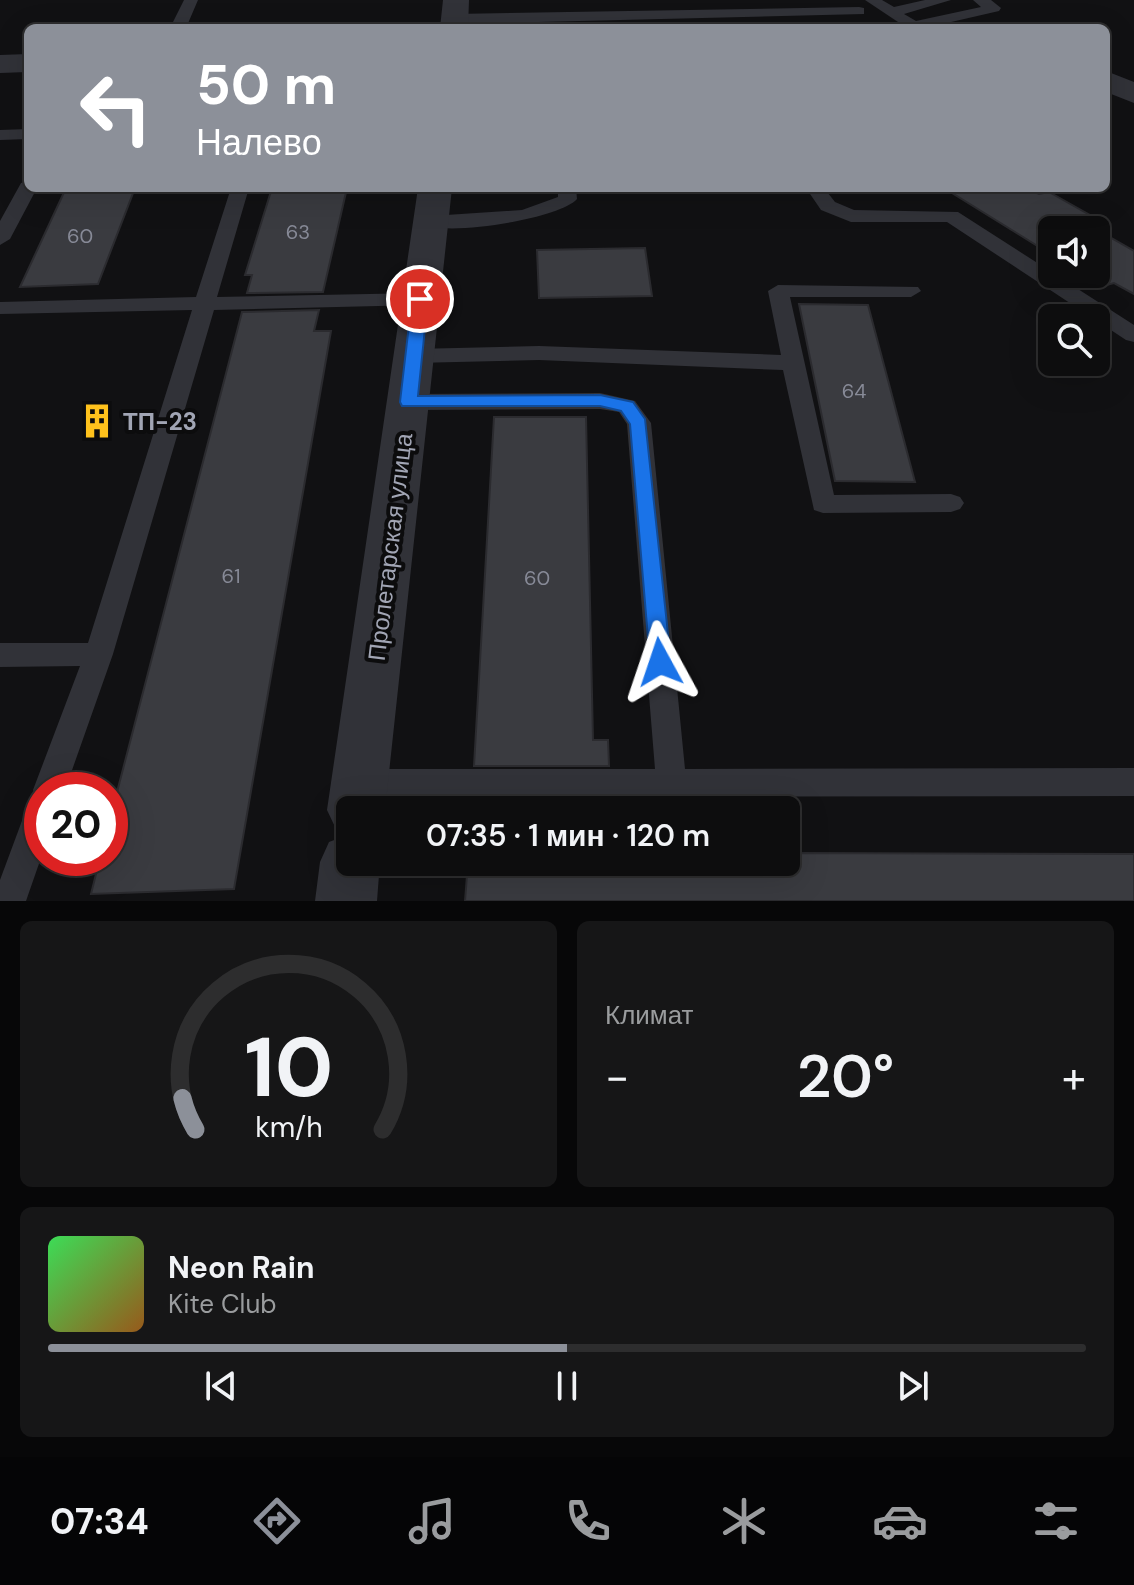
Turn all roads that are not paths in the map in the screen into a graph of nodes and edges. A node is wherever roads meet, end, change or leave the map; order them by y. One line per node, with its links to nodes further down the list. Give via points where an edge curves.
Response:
1 (191, 0): 7 (lane)
2 (944, 0): 4 (lane)
3 (980, 0): 9 (lane, via 994,8)
4 (889, 8): 5 (lane); 8 (lane)
5 (860, 14): 6 (lane)
6 (455, 16)
7 (180, 24)
8 (911, 24)
9 (923, 24)
10 (24, 63): 11 (street)
11 (0, 64)
12 (1134, 74): 13 (street)
13 (1110, 77)
14 (1110, 80): 15 (street)
15 (1134, 94)
16 (24, 134): 17 (lane)
17 (0, 135)
18 (25, 192): 23 (lane)
19 (239, 192): 26 (lane)
20 (567, 192): 22 (lane, via 568,199 555,208 537,213)
21 (818, 192): 28 (lane, via 828,206 851,216 951,216)
22 (433, 205): 25 (street, Пролетарская улица)
23 (0, 239)
24 (911, 291): 30 (lane, via 778,291)
25 (420, 299): 26 (lane); 29 (street, Пролетарская улица)
26 (207, 303): 27 (lane); 33 (lane)
27 (0, 308)
28 (1134, 335)
29 (414, 356): 30 (lane, via 539,353); 31 (street, Пролетарская улица)
30 (792, 363): 32 (lane, via 823,504)
31 (408, 402): 36 (lane, via 600,401 627,406 639,423); 38 (street, Пролетарская улица)
32 (951, 503)
33 (99, 654): 34 (lane); 35 (lane)
34 (0, 655)
35 (56, 772)
36 (671, 781): 37 (lane); 38 (lane)
37 (1134, 782)
38 (358, 796)
39 (24, 860): 41 (lane)
40 (349, 876): 42 (street)
41 (9, 901)
42 (346, 901)

